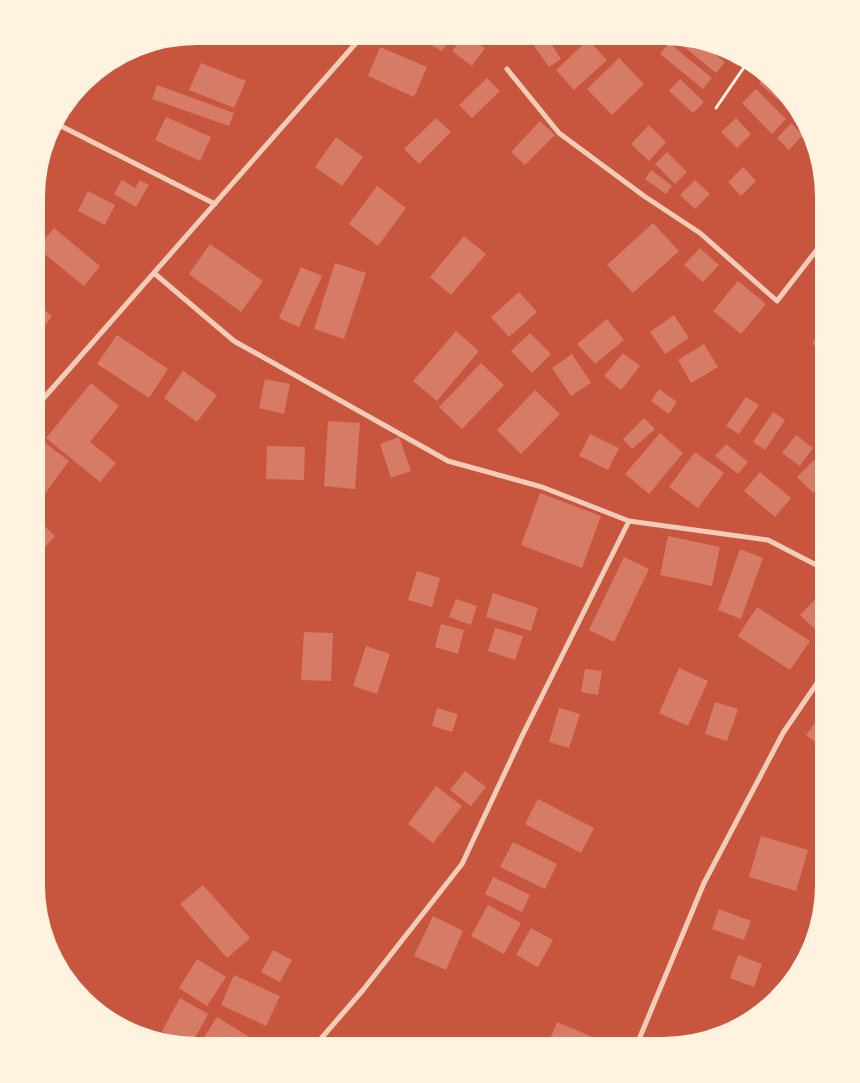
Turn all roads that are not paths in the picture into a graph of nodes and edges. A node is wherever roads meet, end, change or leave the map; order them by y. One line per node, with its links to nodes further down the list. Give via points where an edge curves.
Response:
1 (356, 43): 4 (street)
2 (507, 69): 5 (street, via 559,133 700,233 778,301)
3 (60, 125): 4 (street)
4 (215, 204): 6 (street)
5 (818, 249)
6 (154, 273): 7 (street); 8 (street, via 234,342 448,461 542,486)
7 (43, 399)
8 (629, 520): 9 (street, via 768,540); 11 (street, via 462,864)
9 (817, 566)
10 (817, 683): 12 (street, via 784,733 704,883)
11 (320, 1040)
12 (639, 1040)

